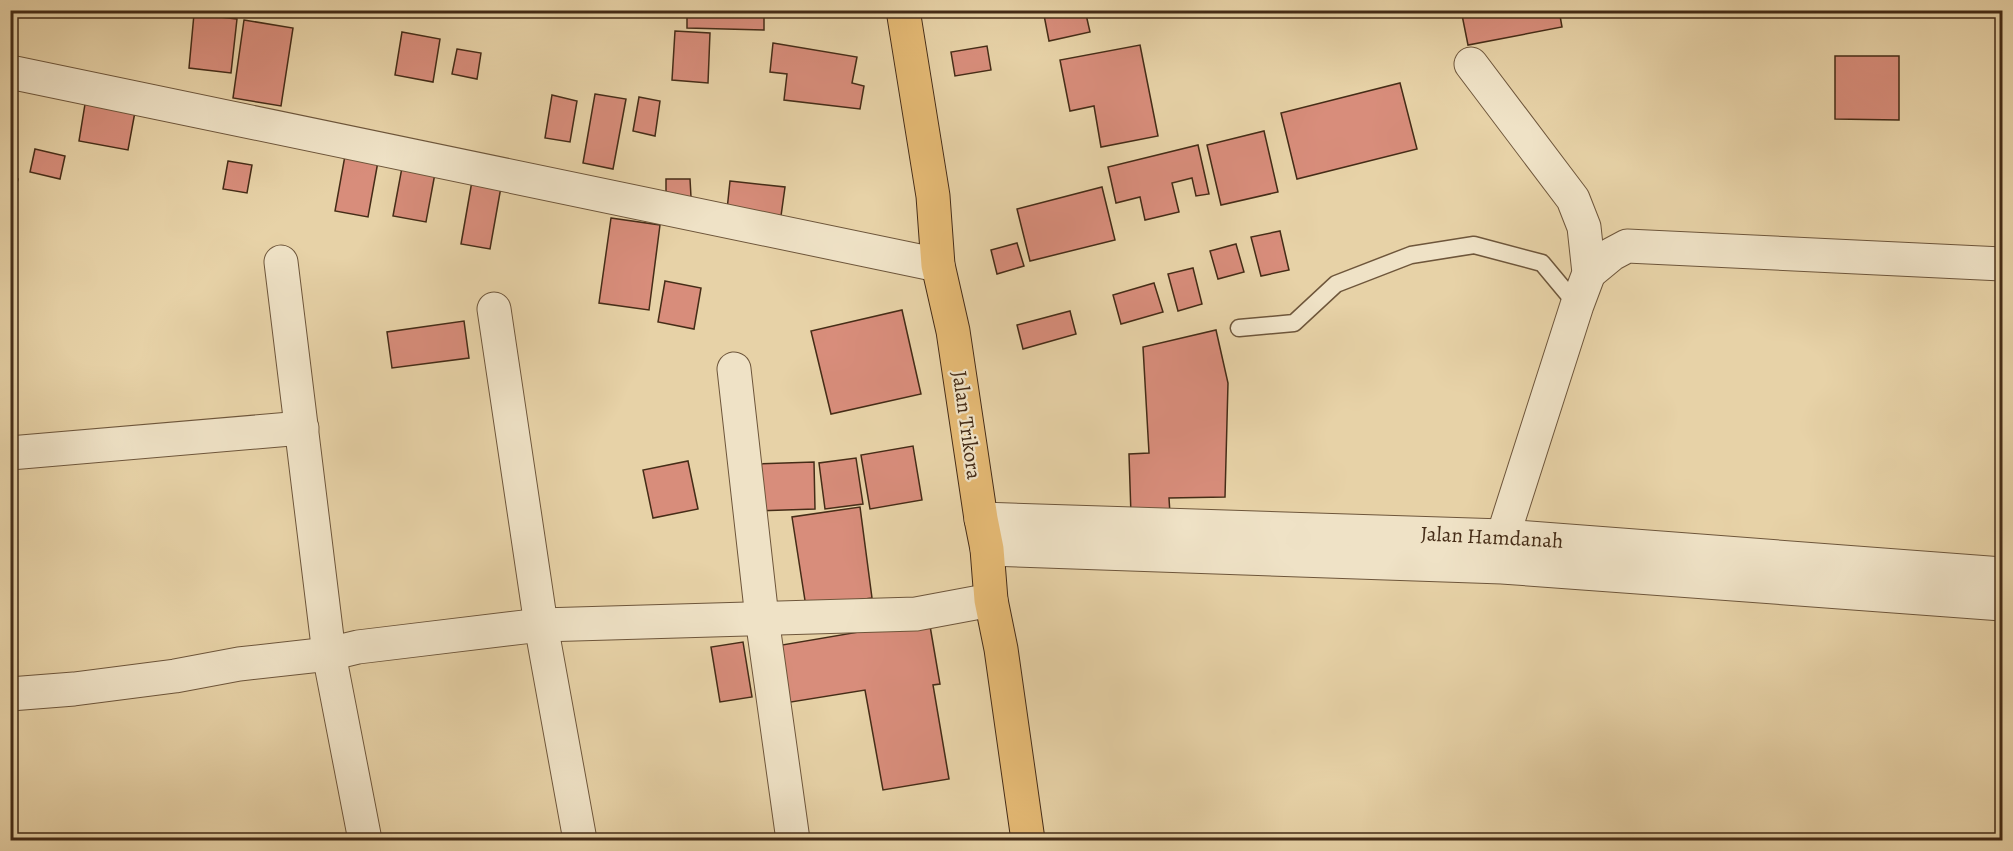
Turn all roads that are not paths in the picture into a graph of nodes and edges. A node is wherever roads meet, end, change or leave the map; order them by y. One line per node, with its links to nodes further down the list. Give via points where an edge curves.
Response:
1 (903, 10): 6 (main road, Jalan Trikora, via 933,196)
2 (1471, 64): 7 (street, via 1573,199 1584,227)
3 (10, 72): 6 (street)
4 (281, 262): 12 (street)
5 (2002, 264): 7 (street, via 1627,246)
6 (938, 265): 14 (main road, Jalan Trikora, via 953,331)
7 (1589, 273): 8 (street)
8 (1577, 305): 10 (lane, via 1542,262 1474,245 1411,255 1336,285 1294,323); 15 (street)
9 (494, 309): 20 (street)
10 (1239, 328)
11 (734, 369): 19 (street)
12 (302, 429): 13 (street); 21 (street)
13 (10, 453)
14 (984, 534): 15 (street, Jalan Hamdanah); 17 (main road, Jalan Trikora)
15 (1503, 551): 16 (street, Jalan Hamdanah); 18 (street, Jalan Hamdanah)
16 (2002, 574)
17 (991, 600): 19 (street, via 916,614); 26 (main road, Jalan Trikora)
18 (2002, 604)
19 (762, 618): 20 (street); 25 (street)
20 (541, 625): 21 (street, via 358,647); 24 (street)
21 (329, 654): 22 (street, via 85,688); 23 (street)
22 (10, 694)
23 (365, 840)
24 (580, 840)
25 (793, 840)
26 (1028, 840)

